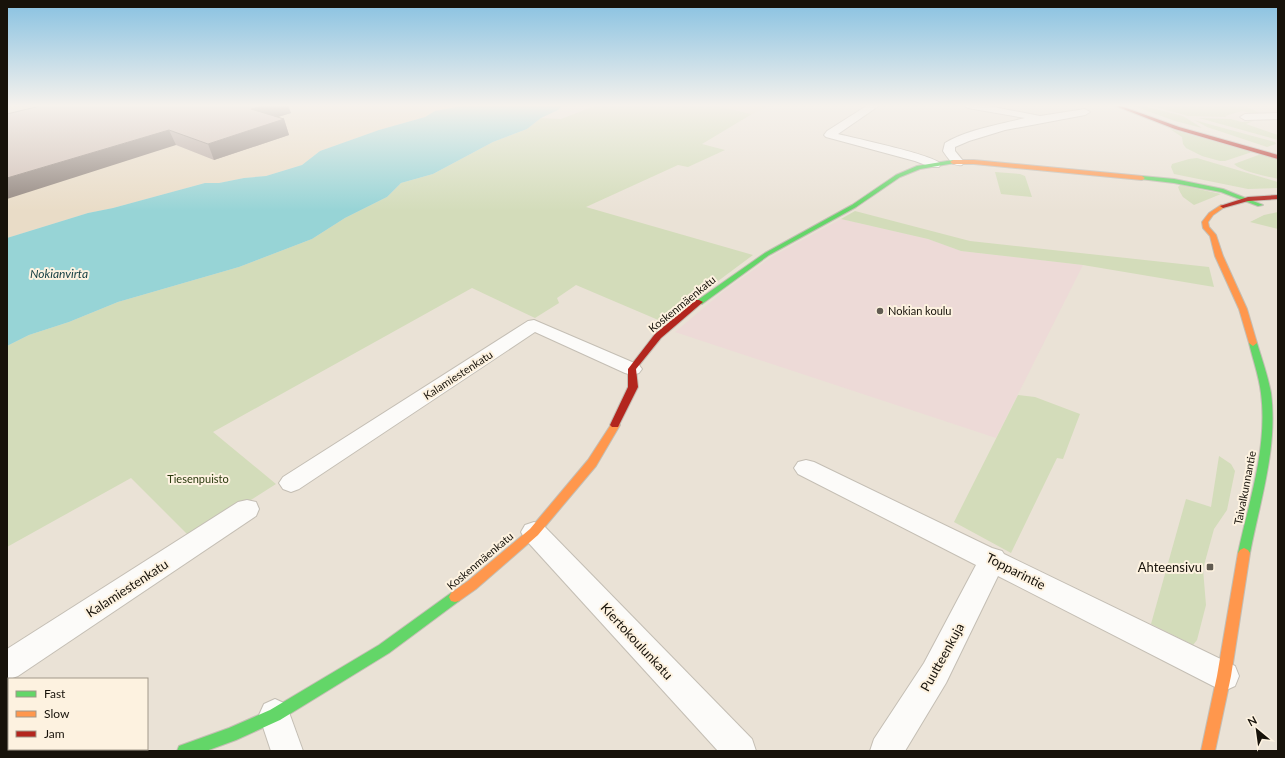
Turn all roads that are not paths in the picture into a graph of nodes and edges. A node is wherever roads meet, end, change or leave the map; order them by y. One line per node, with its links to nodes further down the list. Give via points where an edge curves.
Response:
1 (851, 140): 8 (street)
2 (962, 140): 7 (street, via 949,146 949,151)
3 (1220, 140): 6 (main road)
4 (1234, 140): 5 (main road)
5 (1278, 153)
6 (1278, 157)
7 (958, 162): 8 (main road, Koskenmäenkatu); 10 (main road, Koskenmäenkatu, via 1001,163 1174,181 1211,188)
8 (935, 164): 16 (main road, Koskenmäenkatu, via 907,171 854,206 767,254 690,309 658,336)
9 (1278, 197): 10 (main road, Taivalkunnantie)
10 (1246, 199): 12 (main road, Koskenmäenkatu); 15 (main road, Taivalkunnantie, via 1224,205 1209,216 1206,228)
11 (1278, 204): 12 (main road)
12 (1260, 205): 13 (main road)
13 (1234, 213)
14 (1219, 226): 15 (main road)
15 (1213, 235): 17 (main road, Taivalkunnantie, via 1219,256 1243,309 1263,380)
16 (632, 370): 19 (street, Kalamiestenkatu, via 534,325); 21 (main road, Koskenmäenkatu, via 633,387 610,435 592,463)
17 (1271, 460): 24 (main road, Taivalkunnantie, via 1247,538)
18 (806, 468): 22 (street, Topparintie)
19 (291, 483)
20 (247, 509): 23 (street, Kalamiestenkatu)
21 (534, 532): 25 (main road, Koskenmäenkatu, via 472,585 384,649); 28 (street, Kiertokoulunkatu)
22 (993, 559): 24 (street, Topparintie); 29 (street, Puutteenkuja, via 935,673)
23 (7, 666)
24 (1224, 676): 30 (main road, Taivalkunnantie)
25 (275, 715): 26 (main road, Koskenmäenkatu, via 231,735); 27 (street)
26 (184, 751)
27 (287, 751)
28 (740, 751)
29 (886, 751)
30 (1208, 751)

